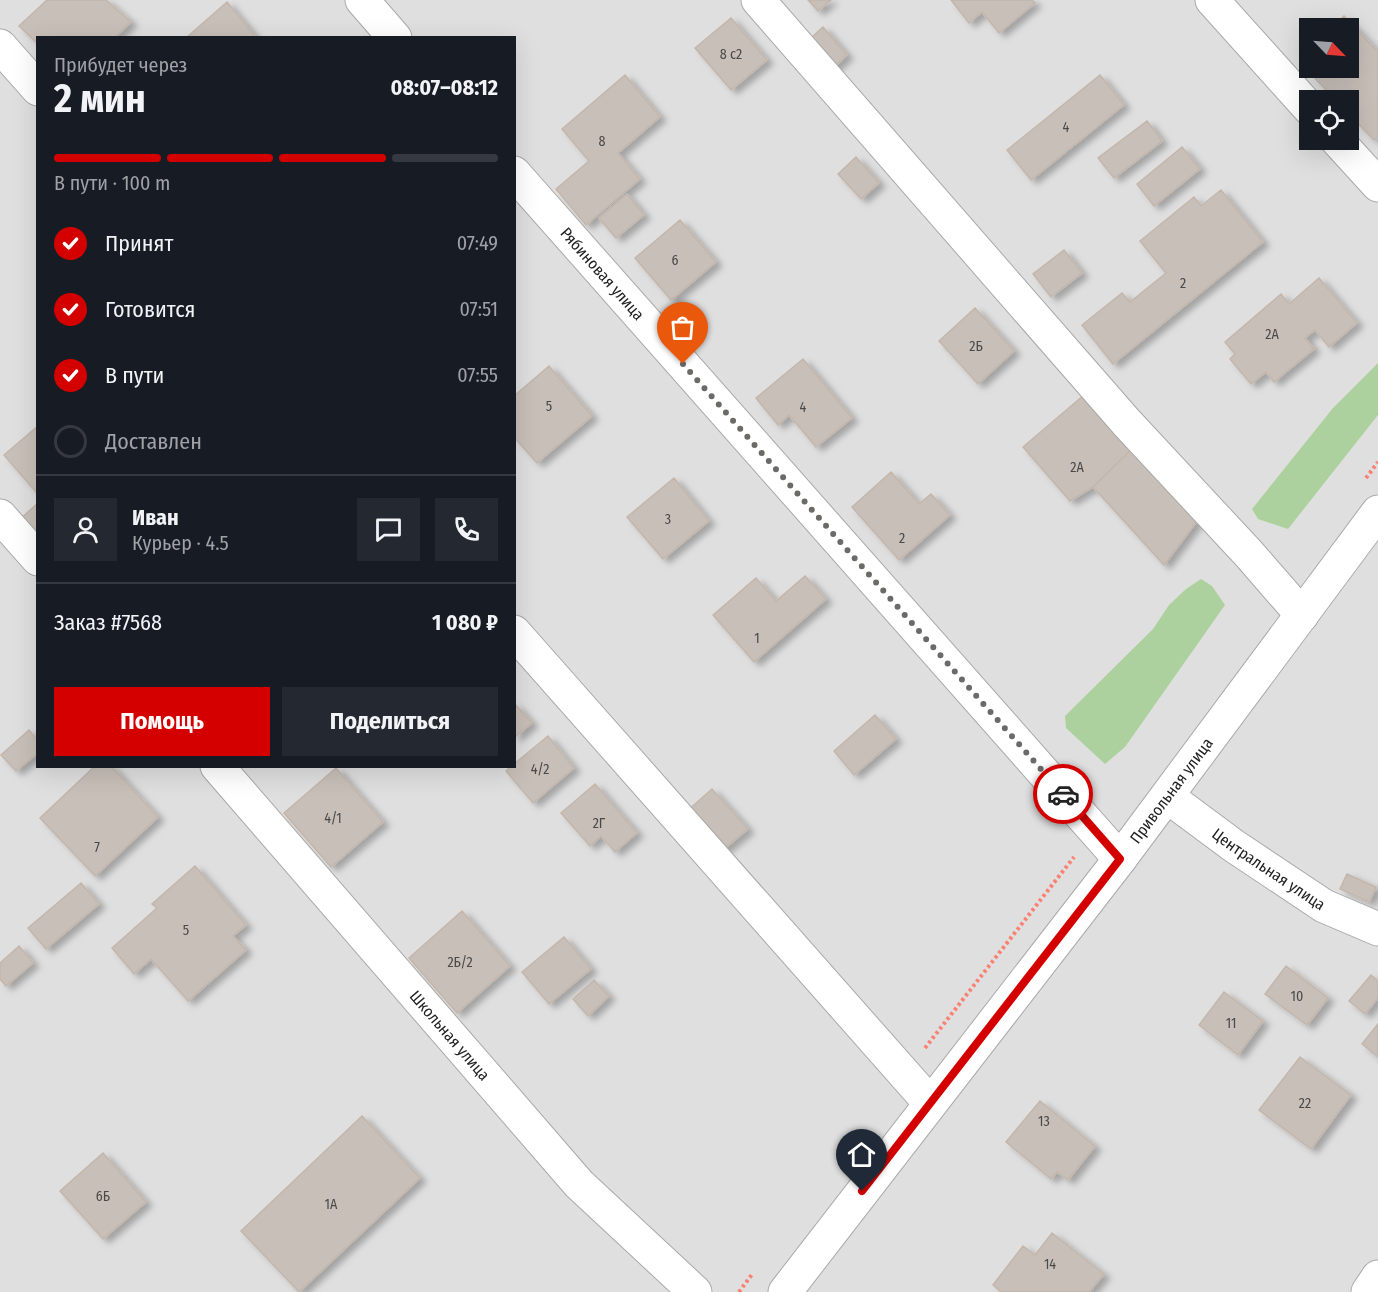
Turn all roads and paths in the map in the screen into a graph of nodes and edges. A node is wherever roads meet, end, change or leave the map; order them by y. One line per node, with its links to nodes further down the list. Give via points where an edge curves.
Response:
1 (362, 0): 4 (street)
2 (758, 0): 16 (street, via 1127,423)
3 (1212, 0): 7 (street)
4 (393, 36)
5 (0, 45): 6 (street)
6 (36, 86)
7 (1299, 97)
8 (1346, 150): 10 (street)
9 (516, 175): 20 (street, Рябиновая улица)
10 (1378, 185)
11 (1378, 462): 12 (path)
12 (1364, 481)
13 (1378, 512): 16 (street, Привольная улица)
14 (0, 516): 15 (street)
15 (36, 557)
16 (1302, 615): 19 (street, Привольная улица)
17 (516, 634): 23 (street)
18 (219, 768): 27 (street, Школьная улица, via 579,1184)
19 (1167, 796): 21 (street, Привольная улица); 22 (street, Центральная улица, via 1324,906)
20 (1095, 830): 21 (street, Рябиновая улица); 23 (path)
21 (1120, 859): 24 (street, Привольная улица)
22 (1378, 929)
23 (904, 1074): 24 (street)
24 (930, 1103): 29 (street, Привольная улица)
25 (760, 1264): 28 (path)
26 (1378, 1277): 30 (street)
27 (695, 1292)
28 (739, 1292)
29 (785, 1292)
30 (1368, 1292)

